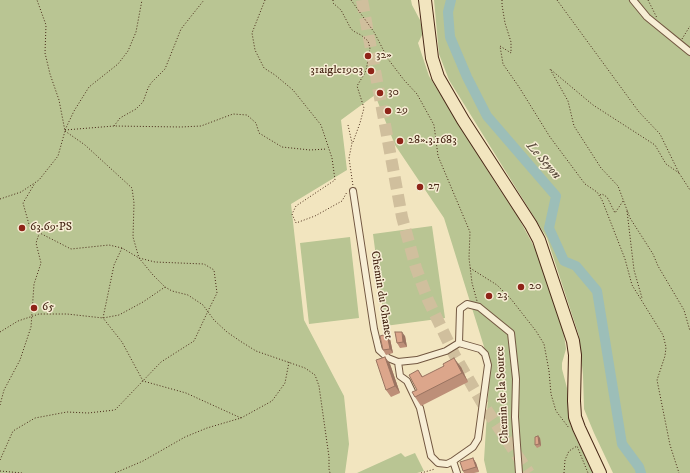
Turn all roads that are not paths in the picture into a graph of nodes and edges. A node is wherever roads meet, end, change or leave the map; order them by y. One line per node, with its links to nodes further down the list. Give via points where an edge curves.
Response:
1 (425, 0): 7 (highway, via 432,58 438,77 539,240 573,341 576,417)
2 (633, 0): 3 (street, via 658,26)
3 (690, 52)
4 (353, 191): 6 (street, Chemin du Chanet, via 379,350)
5 (459, 343): 6 (street, via 446,351 418,360); 8 (street, via 480,349 485,354 488,365 478,439 472,447); 10 (street, Chemin de la Source, via 460,309 468,304 479,307 510,333 516,379)
6 (398, 362): 8 (street, via 400,376 407,381 420,408 431,456 438,463 447,464)
7 (592, 454): 11 (highway); 12 (highway)
8 (453, 461): 9 (street)
9 (457, 473)
10 (518, 473)
11 (600, 473)
12 (605, 473)

